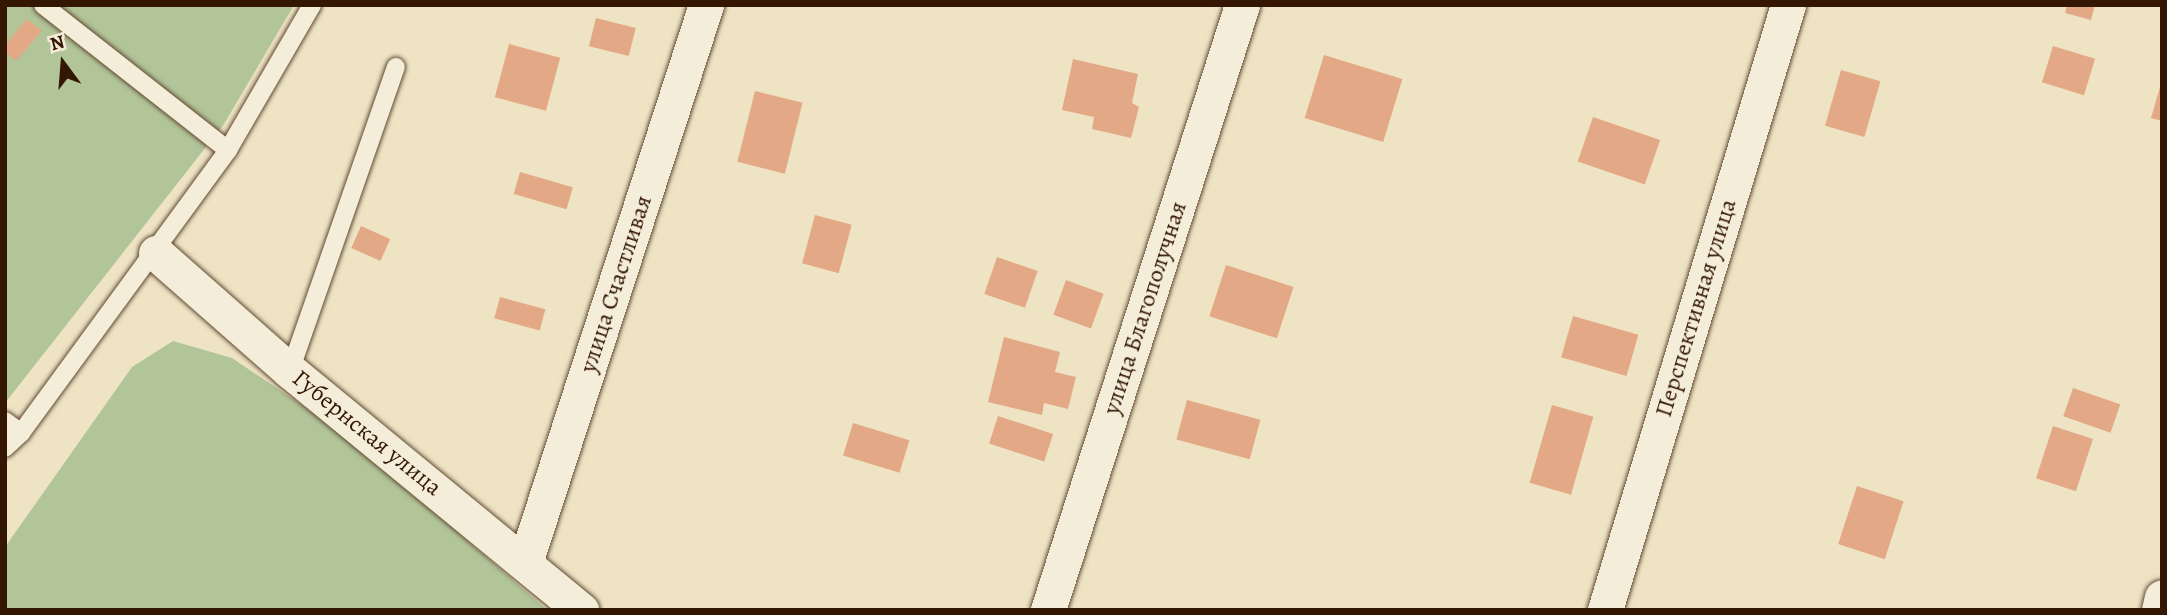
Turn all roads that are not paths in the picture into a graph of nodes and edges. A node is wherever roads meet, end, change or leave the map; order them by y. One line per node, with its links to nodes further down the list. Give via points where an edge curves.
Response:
1 (43, 5): 7 (lane)
2 (312, 5): 7 (lane)
3 (706, 5): 13 (street, улица Счастливая)
4 (1242, 5): 16 (street, улица Благополучная)
5 (1788, 5): 17 (street, Перспективная улица)
6 (396, 67): 9 (lane)
7 (228, 150): 8 (lane)
8 (156, 253): 9 (street, Губернская улица); 11 (lane)
9 (290, 371): 13 (street, Губернская улица)
10 (5, 421): 11 (lane)
11 (21, 433): 12 (lane)
12 (5, 449)
13 (526, 563): 15 (street, Губернская улица)
14 (2162, 597): 18 (street)
15 (581, 610)
16 (1048, 610)
17 (1605, 610)
18 (2159, 610)

